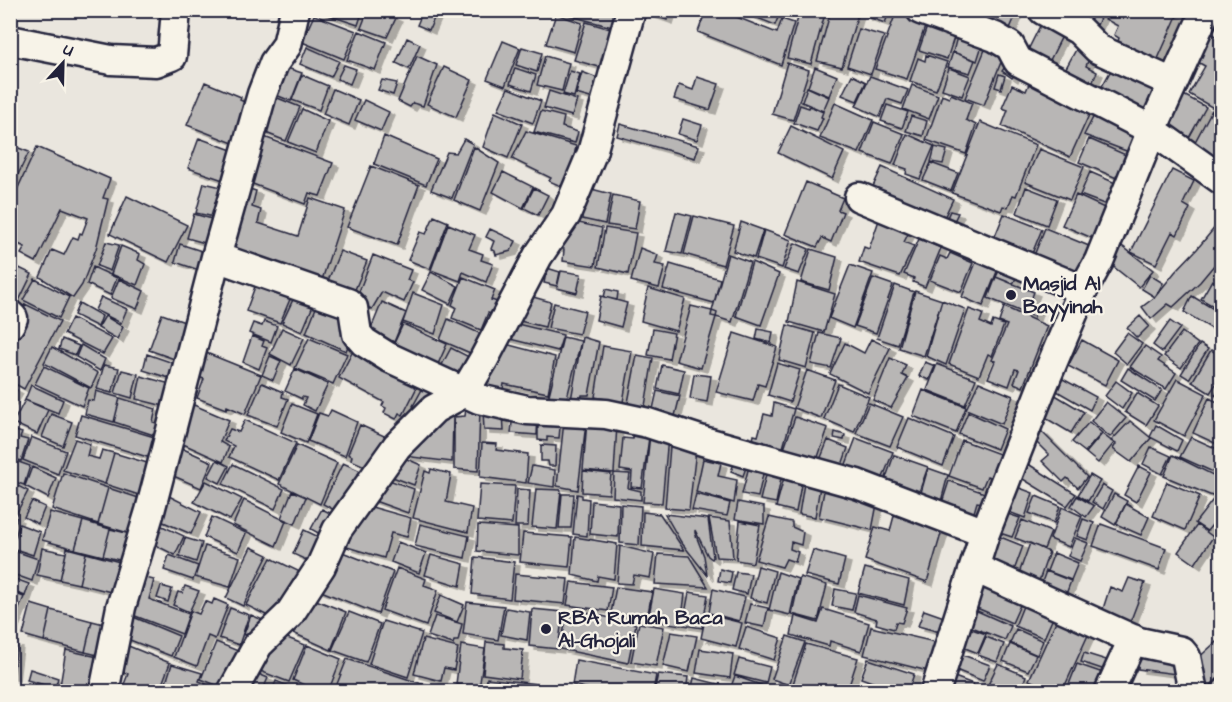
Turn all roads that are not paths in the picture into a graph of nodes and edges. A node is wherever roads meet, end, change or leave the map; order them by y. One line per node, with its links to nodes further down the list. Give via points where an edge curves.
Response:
1 (176, 10): 7 (street, via 172,56 156,62 111,60)
2 (295, 10): 12 (street, via 287,45 274,63 262,94)
3 (631, 10): 16 (street, via 592,153 566,215 538,256)
4 (921, 10): 9 (street, via 995,37 1010,46 1018,61)
5 (1043, 10): 8 (street, via 1079,30 1098,49)
6 (1206, 10): 8 (street)
7 (10, 40)
8 (1173, 83): 9 (street)
9 (1152, 130): 10 (street); 13 (street, via 1099,261)
10 (1221, 180)
11 (859, 197): 13 (street)
12 (216, 256): 16 (street, via 348,303 353,308 357,334 364,342); 20 (street, via 121,607)
13 (1083, 290): 17 (street)
14 (10, 315): 15 (street)
15 (10, 324)
16 (464, 393): 17 (street, via 527,410 606,414 648,423 856,484); 21 (street, via 434,409 397,446 337,530 321,566 289,615 258,645)
17 (985, 533): 18 (street)
18 (975, 568): 19 (street); 22 (street)
19 (1134, 639): 23 (street); 24 (street, via 1181,651 1186,657)
20 (104, 692)
21 (232, 692)
22 (935, 692)
23 (1108, 692)
24 (1193, 692)

